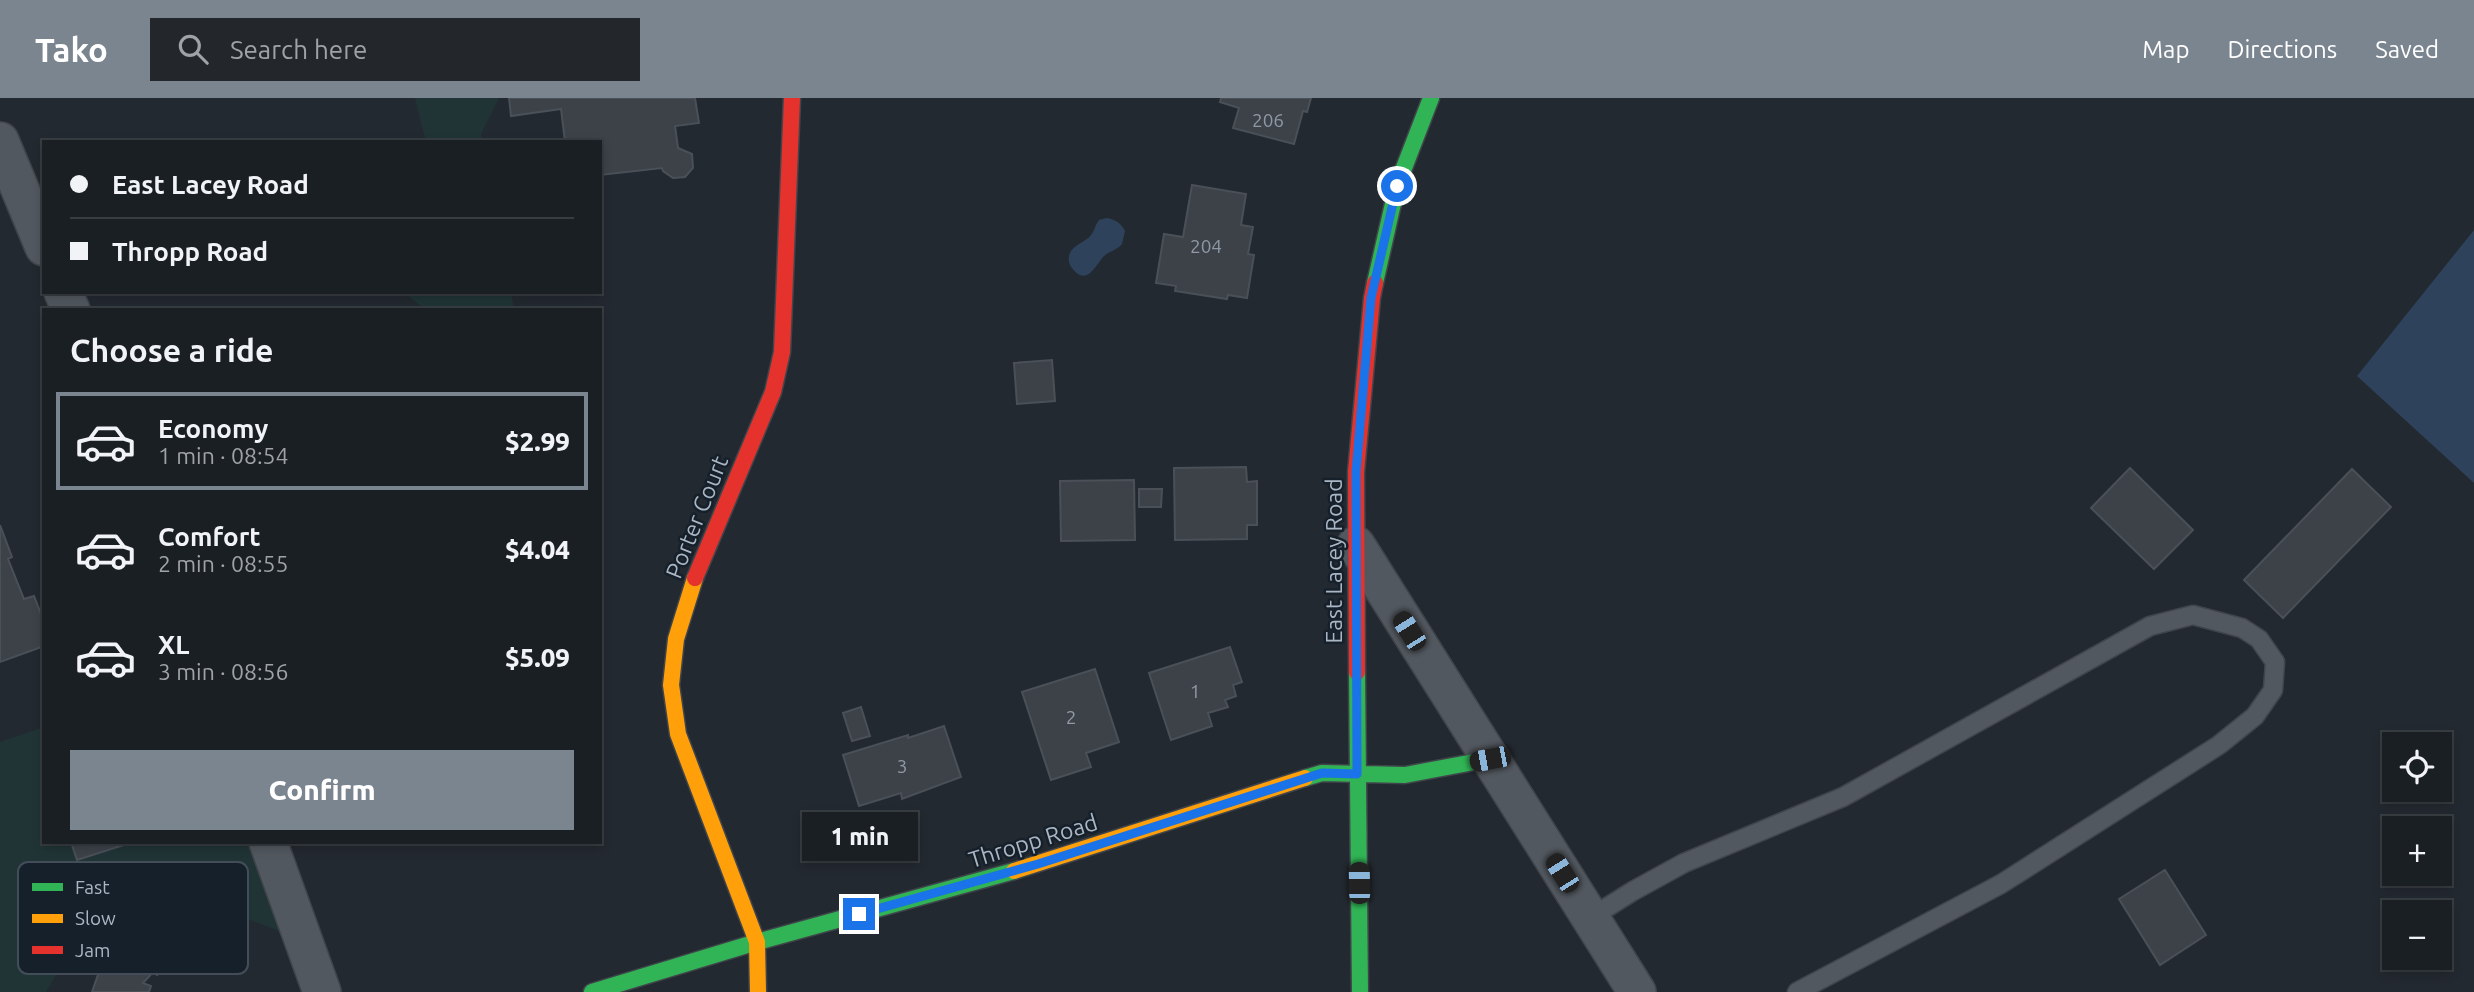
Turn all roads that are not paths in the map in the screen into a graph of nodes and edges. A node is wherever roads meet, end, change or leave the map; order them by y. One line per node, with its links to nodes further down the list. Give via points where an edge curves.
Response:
1 (792, 98): 10 (street, Porter Court, via 782,352 773,392 693,583 676,639 671,685 678,734)
2 (1431, 98): 5 (street, East Lacey Road, via 1397,186 1371,298 1356,472)
3 (0, 141): 4 (street)
4 (42, 242)
5 (1356, 545): 6 (street); 7 (street, East Lacey Road)
6 (1490, 759): 7 (street, Thropp Road, via 1405,775); 9 (street)
7 (1357, 774): 10 (street, Thropp Road, via 1322,773 1038,864); 14 (street, East Lacey Road)
8 (269, 844): 11 (street)
9 (1590, 918): 15 (street); 16 (lane, via 1684,863 1843,797 2150,626 2193,615 2242,628 2259,639 2275,662 2273,690 2255,716 2219,745 2000,884)
10 (757, 942): 12 (street, Thropp Road); 13 (street, Porter Court)
11 (322, 992)
12 (592, 992)
13 (758, 992)
14 (1360, 992)
15 (1637, 992)
16 (1797, 992)

